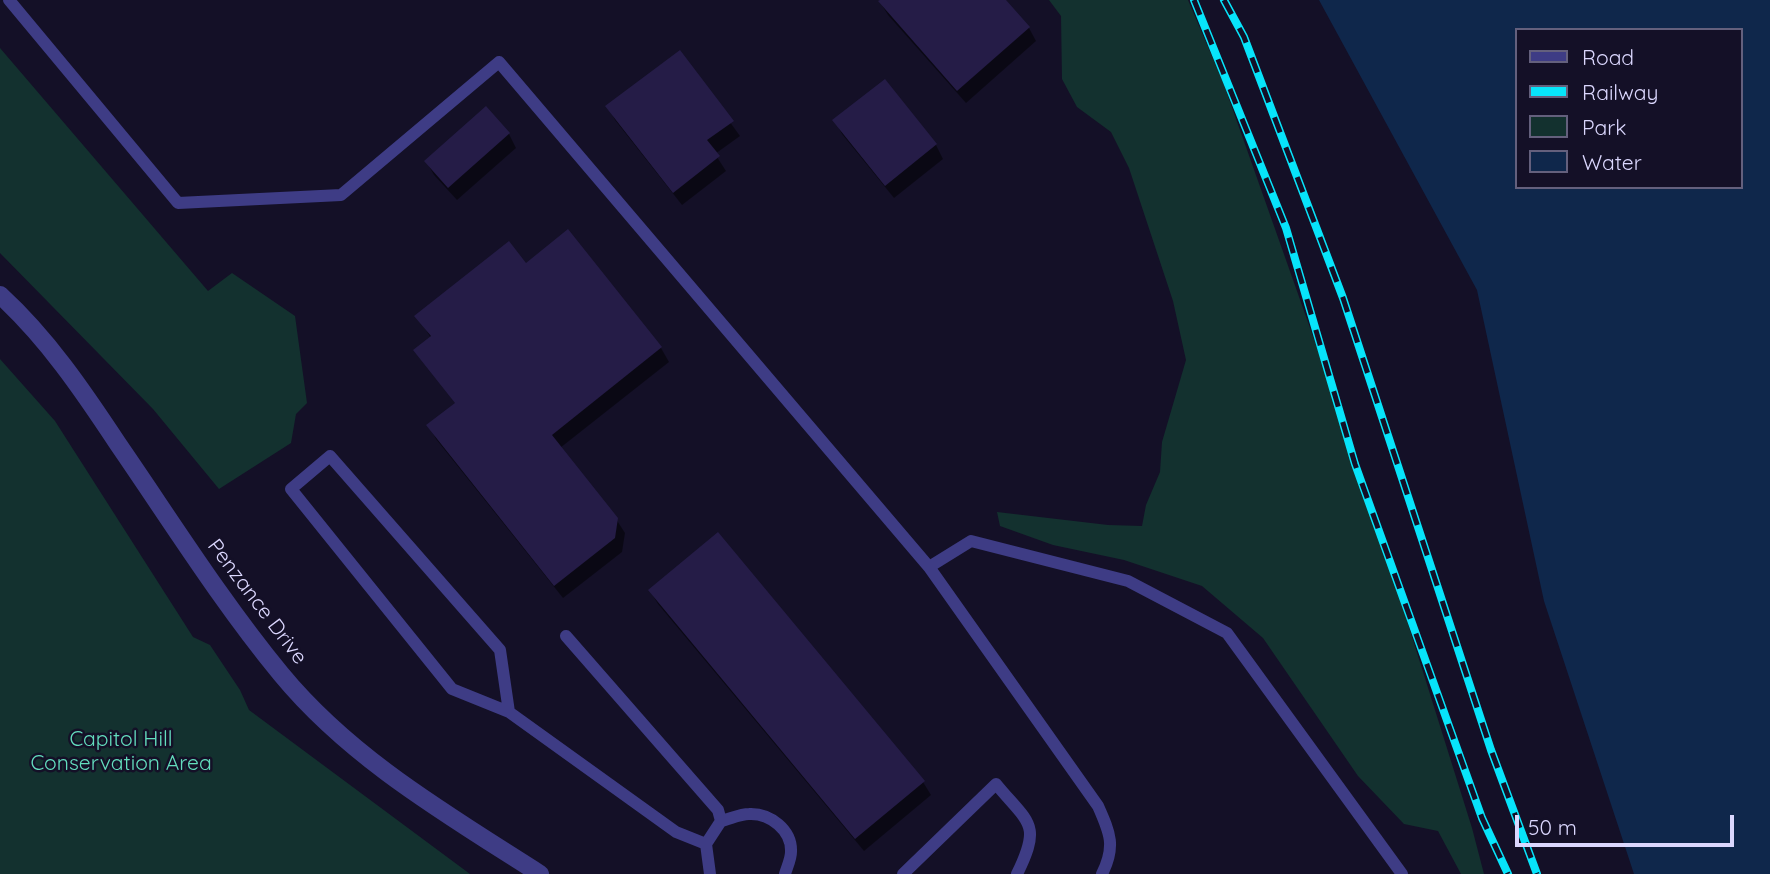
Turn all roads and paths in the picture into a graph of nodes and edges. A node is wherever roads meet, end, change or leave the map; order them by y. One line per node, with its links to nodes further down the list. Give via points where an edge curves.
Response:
1 (9, 0): 3 (lane, via 178,203 341,195 499,62)
2 (0, 295): 8 (street, Penzance Drive, via 74,379 281,675 339,735 404,786)
3 (929, 567): 13 (lane, via 1098,806 1112,837); 14 (lane, via 971,541 1128,581 1227,633)
4 (566, 636): 6 (lane, via 718,810)
5 (509, 712): 5 (lane, via 500,650 330,456 291,489 452,689); 7 (lane, via 676,832)
6 (721, 821): 7 (lane); 10 (lane, via 748,814 774,820 791,843)
7 (706, 844): 9 (lane)
8 (540, 874)
9 (709, 874)
10 (785, 874)
11 (903, 874): 12 (lane, via 996,784 1031,830 1028,852)
12 (1017, 874)
13 (1102, 874)
14 (1402, 874)

